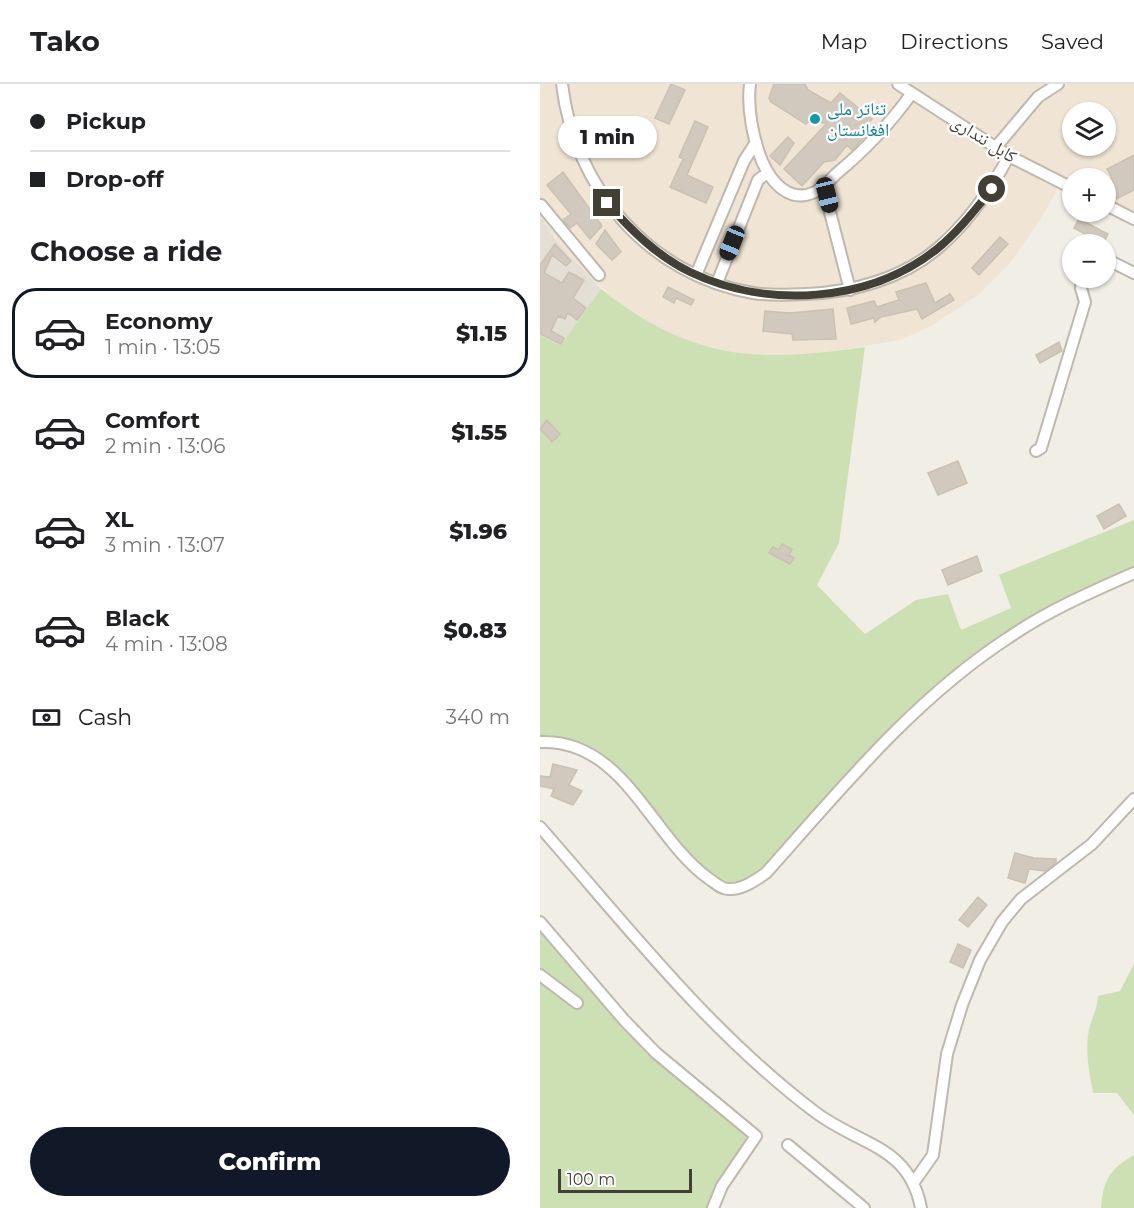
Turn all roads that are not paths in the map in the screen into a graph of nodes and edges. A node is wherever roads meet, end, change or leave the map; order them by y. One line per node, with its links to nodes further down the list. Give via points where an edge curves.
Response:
1 (562, 84): 18 (street, via 570,132 607,203 630,230 657,252)
2 (750, 84): 6 (street)
3 (898, 84): 5 (street, کابل ننداری)
4 (1058, 84): 7 (street, via 1038,97)
5 (912, 93): 7 (street, کابل ننداری); 11 (street, via 865,150)
6 (756, 142): 9 (street); 18 (street, via 744,161)
7 (996, 147): 8 (street, کابل ننداری)
8 (1009, 156): 10 (street, کابل ننداری); 21 (street, via 992,189 972,215 936,250 901,271)
9 (767, 172): 11 (street, via 776,186 787,192 815,192); 19 (street, via 758,180)
10 (1062, 183)
11 (823, 185): 21 (street)
12 (540, 204): 17 (street)
13 (1116, 210): 14 (street)
14 (1134, 219)
15 (1116, 264): 16 (street)
16 (1134, 273)
17 (599, 275)
18 (696, 275): 19 (street)
19 (717, 283): 21 (street, via 778,295)
20 (1081, 288): 22 (street, via 1085,302 1041,448)
21 (850, 290)
22 (1036, 451)
23 (1134, 573): 24 (street, via 1029,624 956,675 909,717 766,873 739,887 719,886 693,865 620,777 593,754 562,743)
24 (540, 742)
25 (1134, 799): 31 (street, via 1092,844 1021,899 980,960 947,1054 933,1155)
26 (540, 826): 31 (street, via 697,1007 729,1038 812,1110 906,1167)
27 (540, 922): 32 (street, via 656,1053 756,1136 722,1186)
28 (540, 975): 29 (street)
29 (577, 1003)
30 (788, 1145): 33 (street)
31 (914, 1182): 34 (street)
32 (713, 1208)
33 (864, 1208)
34 (921, 1208)

